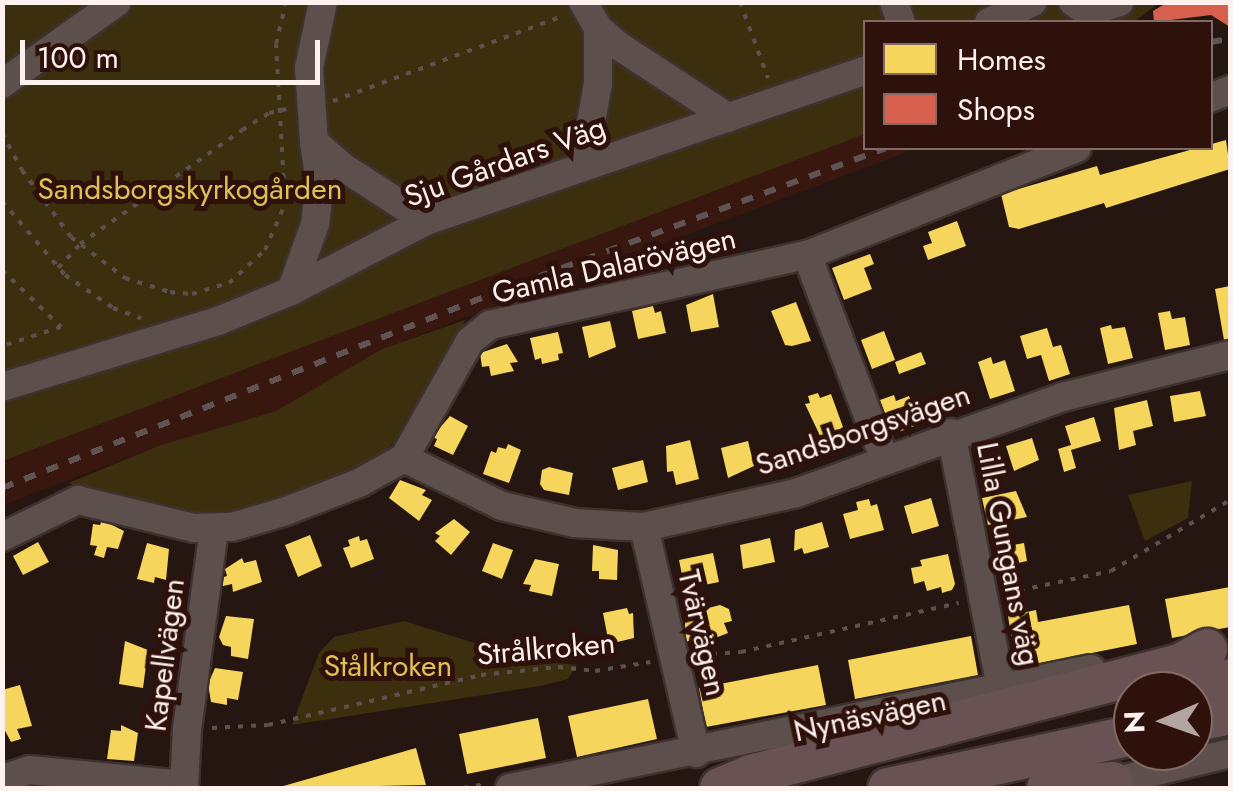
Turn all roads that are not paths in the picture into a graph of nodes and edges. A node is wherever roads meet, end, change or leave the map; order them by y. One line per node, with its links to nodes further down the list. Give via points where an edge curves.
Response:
1 (117, 2): 9 (street)
2 (323, 2): 11 (street, via 309,68)
3 (1033, 2): 7 (street)
4 (1120, 2): 5 (street)
5 (1076, 12)
6 (589, 13): 10 (street, via 655,74); 13 (street, via 598,84)
7 (1001, 20)
8 (863, 71): 10 (street, Sju Gårdars Väg)
9 (2, 84)
10 (728, 118): 13 (street, Sju Gårdars Väg)
11 (314, 142): 14 (street); 16 (street, via 320,182 315,224)
12 (1071, 150): 15 (street, Gamla Dalarövägen)
13 (583, 167): 14 (street, Sju Gårdars Väg)
14 (426, 222): 16 (street, Sju Gårdars Väg)
15 (806, 255): 20 (street, Gamla Dalarövägen, via 490,325 470,341); 21 (street)
16 (291, 291): 18 (street, Sju Gårdars Väg, via 180,334)
17 (1230, 355): 19 (street, Sandsborgsvägen)
18 (2, 387)
19 (952, 433): 21 (street, Sandsborgsvägen); 26 (street, Lilla Gungans väg)
20 (404, 458): 22 (street, Sandsborgsvägen, via 502,506 575,523); 23 (street, via 286,512)
21 (885, 460): 22 (street, Sandsborgsvägen, via 796,493)
22 (644, 527): 29 (street, Tvärvägen)
23 (214, 529): 24 (street, via 78,500); 33 (street, Kapellvägen)
24 (2, 538)
25 (1223, 658): 26 (street, Nynäsvägen); 35 (highway, via 750,775)
26 (1001, 687): 29 (street, Nynäsvägen)
27 (1113, 707): 36 (highway, Nynäsvägen)
28 (1113, 739): 37 (highway)
29 (696, 752): 34 (street, Nynäsvägen)
30 (1230, 754): 32 (street)
31 (2, 779): 33 (street, via 30,770)
32 (1099, 785): 38 (highway)
33 (184, 787)
34 (510, 788)
35 (720, 788)
36 (754, 788)
37 (888, 788)
38 (1047, 788)

